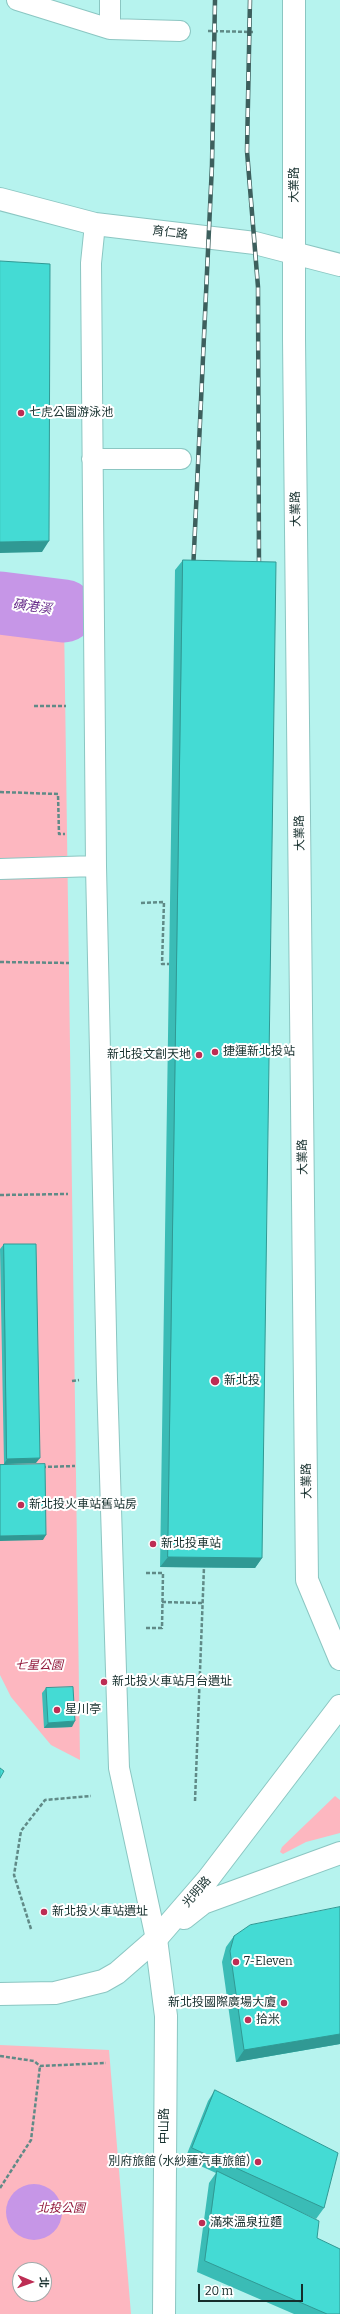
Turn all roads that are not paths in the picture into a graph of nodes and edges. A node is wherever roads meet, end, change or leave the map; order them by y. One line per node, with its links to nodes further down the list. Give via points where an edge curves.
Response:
1 (17, 0): 4 (lane)
2 (110, 0): 4 (lane)
3 (294, 0): 8 (main road, 大業路)
4 (110, 29): 5 (lane)
5 (180, 31)
6 (0, 199): 7 (main road, 育仁路)
7 (96, 224): 8 (main road, 育仁路, via 255,243); 11 (lane, via 91,263)
8 (295, 253): 9 (main road, 育仁路); 14 (main road, 大業路, via 307,1580)
9 (340, 265)
10 (180, 458): 11 (lane)
11 (92, 459): 12 (lane)
12 (96, 866): 13 (lane); 17 (lane, via 107,1379 119,1768)
13 (0, 869)
14 (340, 1659)
15 (340, 1706): 17 (main road, 光明路, via 208,1879)
16 (340, 1853): 17 (main road, via 203,1903)
17 (156, 1939): 18 (main road, 光明路, via 117,1973 103,1981 55,1993); 19 (main road, 中山路, via 166,2016)
18 (0, 1994)
19 (164, 2314)

